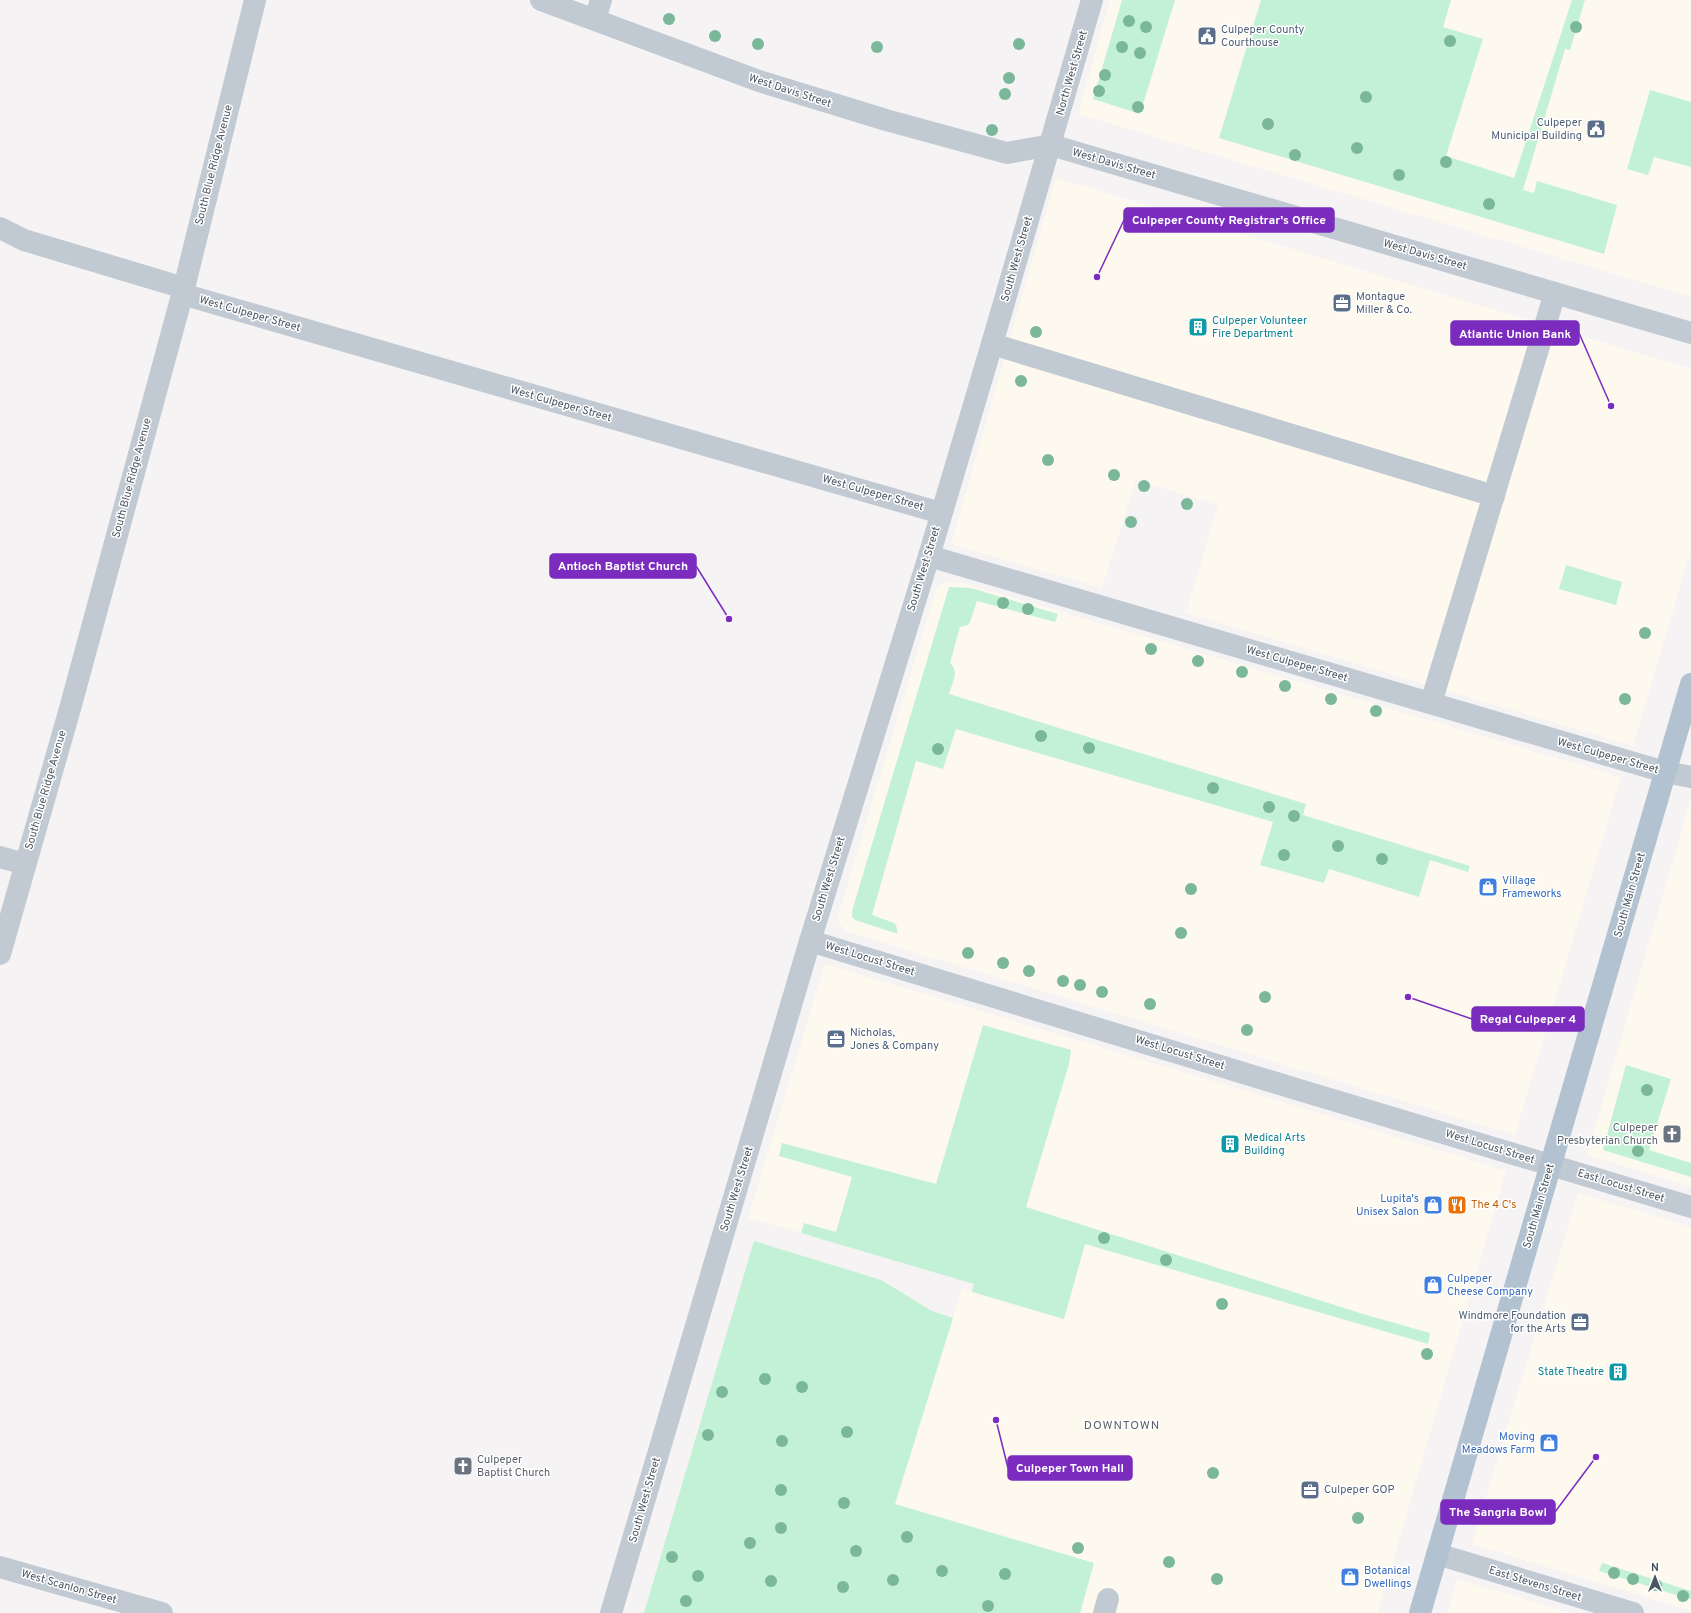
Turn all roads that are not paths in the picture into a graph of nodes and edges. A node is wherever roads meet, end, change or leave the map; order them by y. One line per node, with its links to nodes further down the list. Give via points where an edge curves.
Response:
1 (255, 0): 7 (street, South Blue Ridge Avenue)
2 (541, 0): 4 (street, West Davis Street)
3 (1092, 0): 5 (street, North West Street)
4 (598, 10): 5 (street, West Davis Street, via 759,81 886,120 1007,153)
5 (1051, 146): 8 (street, West Davis Street); 10 (street, South West Street)
6 (0, 228): 7 (street, West Culpeper Street, via 24,240)
7 (183, 291): 12 (street, West Culpeper Street); 19 (street, South Blue Ridge Avenue, via 71,705)
8 (1555, 293): 9 (street, West Davis Street); 11 (street)
9 (1691, 333)
10 (992, 344): 11 (street); 12 (street, South West Street)
11 (1494, 496): 15 (street)
12 (941, 513): 13 (street, South West Street)
13 (929, 556): 15 (street, West Culpeper Street); 20 (street, South West Street)
14 (1691, 684): 16 (main road, South Main Street)
15 (1430, 704): 16 (street, West Culpeper Street)
16 (1665, 772): 17 (street, West Culpeper Street); 22 (main road, South Main Street)
17 (1691, 777)
18 (0, 858): 19 (street)
19 (25, 864): 21 (street, South Blue Ridge Avenue)
20 (810, 941): 22 (street, West Locust Street); 27 (street, South West Street)
21 (0, 954)
22 (1550, 1165): 23 (street, East Locust Street); 24 (main road, South Main Street)
23 (1691, 1207)
24 (1437, 1554): 28 (main road, South Main Street); 29 (street, East Stevens Street)
25 (0, 1567): 26 (street, West Scanlon Street)
26 (162, 1613)
27 (611, 1613)
28 (1420, 1613)
29 (1633, 1613)

